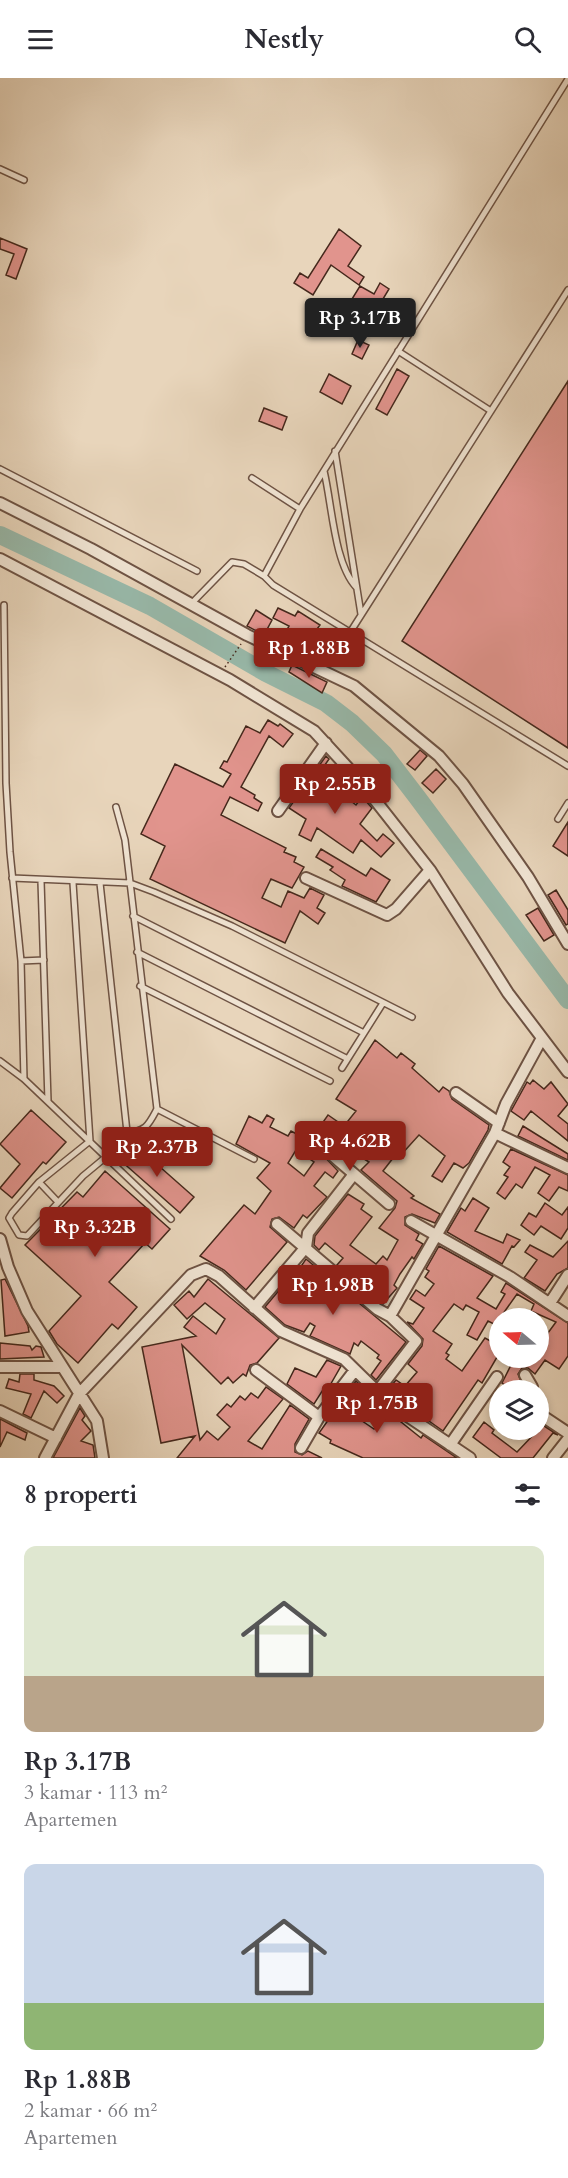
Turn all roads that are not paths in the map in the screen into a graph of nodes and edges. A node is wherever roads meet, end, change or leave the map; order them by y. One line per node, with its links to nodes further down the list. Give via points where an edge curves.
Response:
1 (568, 79): 5 (lane)
2 (0, 169): 3 (lane)
3 (24, 180)
4 (568, 290): 6 (lane)
5 (398, 351): 6 (lane); 7 (lane)
6 (491, 411): 19 (lane)
7 (335, 451): 9 (lane); 16 (lane)
8 (0, 469): 14 (lane)
9 (324, 470): 12 (lane); 16 (lane, via 340,560)
10 (252, 478): 12 (lane)
11 (0, 503): 17 (street)
12 (300, 509): 15 (lane)
13 (0, 559): 21 (street, via 230,680)
14 (197, 571)
15 (264, 576): 17 (lane, via 244,564 229,563); 20 (lane)
16 (357, 588): 19 (lane)
17 (191, 604): 35 (street, via 280,652 343,678 439,756 481,806)
18 (4, 605): 28 (lane, via 6,783)
19 (361, 614): 20 (lane)
20 (351, 631): 22 (lane)
21 (326, 743): 25 (street); 27 (street)
22 (568, 766)
23 (568, 803): 26 (lane)
24 (116, 807): 33 (lane)
25 (278, 811)
26 (558, 819)
27 (430, 870): 29 (street, via 387,915); 43 (street, via 508,993)
28 (12, 878): 30 (lane); 38 (lane)
29 (306, 878)
30 (41, 881): 31 (lane); 37 (lane)
31 (73, 883): 32 (lane); 55 (lane)
32 (100, 883): 33 (lane); 54 (lane)
33 (130, 883): 34 (lane); 40 (lane, via 232,926)
34 (133, 916): 36 (lane); 42 (lane)
35 (568, 944)
36 (137, 952): 39 (lane); 44 (lane)
37 (44, 960): 38 (lane); 51 (lane)
38 (21, 961): 48 (lane)
39 (141, 986): 49 (lane); 52 (lane)
40 (383, 1003): 41 (lane); 42 (lane)
41 (412, 1017)
42 (364, 1033): 44 (lane)
43 (542, 1038): 47 (street); 53 (street)
44 (346, 1058): 46 (lane)
45 (0, 1061): 48 (lane)
46 (342, 1068)
47 (568, 1072)
48 (24, 1079): 51 (lane)
49 (330, 1081)
50 (456, 1093): 53 (street)
51 (48, 1102): 55 (lane)
52 (157, 1108): 54 (lane, via 147,1127); 57 (lane)
53 (497, 1128): 59 (street); 67 (street)
54 (127, 1132): 58 (lane)
55 (90, 1141): 58 (lane); 61 (lane)
56 (326, 1150): 60 (street)
57 (254, 1158)
58 (106, 1159): 62 (lane); 64 (lane)
59 (568, 1168)
60 (354, 1174): 63 (street); 69 (street, via 308,1233)
61 (39, 1182): 62 (lane); 62 (lane, via 10,1216 19,1235 27,1236)
62 (58, 1202)
63 (389, 1204)
64 (171, 1218)
65 (411, 1221): 67 (street)
66 (277, 1224): 69 (street)
67 (437, 1234): 71 (street); 73 (street)
68 (0, 1239): 75 (street, via 24,1305)
69 (306, 1248): 72 (street); 73 (street)
70 (568, 1275): 71 (street)
71 (550, 1303): 74 (street)
72 (254, 1308): 78 (street, via 281,1331 336,1354); 83 (street, via 213,1271 198,1271)
73 (390, 1316): 82 (street, via 416,1341)
74 (568, 1317)
75 (62, 1366): 76 (street); 83 (street)
76 (0, 1367)
77 (255, 1370): 85 (street)
78 (355, 1370): 82 (street); 85 (street)
79 (525, 1375): 81 (street)
80 (497, 1377): 91 (street)
81 (528, 1380)
82 (377, 1392): 91 (street)
83 (79, 1394): 88 (street); 93 (street, via 97,1421)
84 (0, 1411): 88 (street)
85 (319, 1417): 90 (street)
86 (549, 1420): 87 (street)
87 (568, 1433)
88 (56, 1438): 92 (street)
89 (568, 1439): 95 (street)
90 (301, 1448)
91 (454, 1451): 94 (street)
92 (45, 1458)
93 (103, 1458)
94 (470, 1458)
95 (553, 1458)

